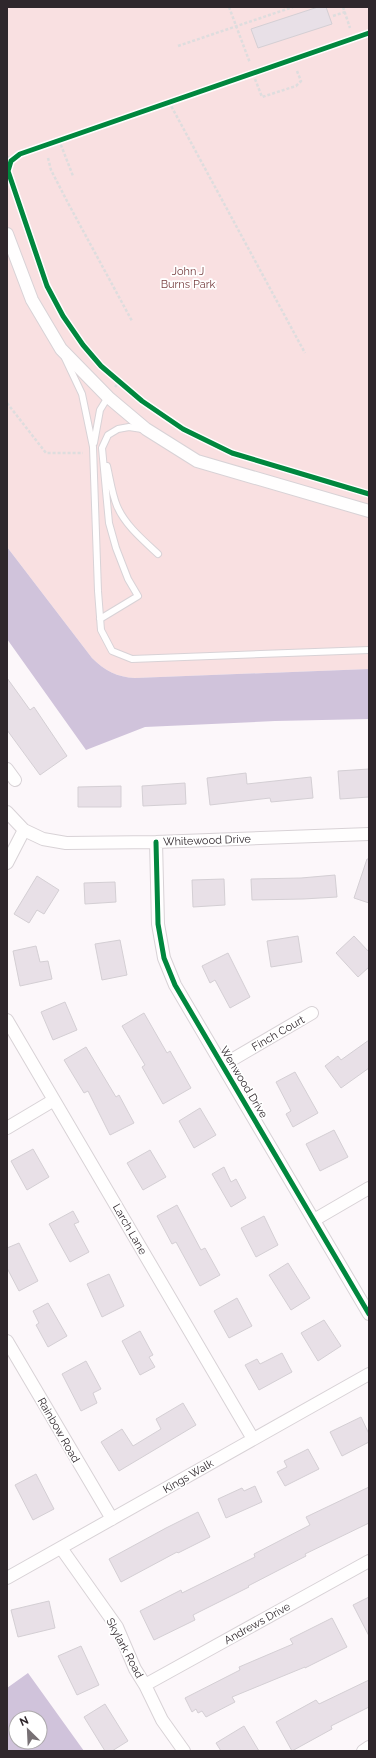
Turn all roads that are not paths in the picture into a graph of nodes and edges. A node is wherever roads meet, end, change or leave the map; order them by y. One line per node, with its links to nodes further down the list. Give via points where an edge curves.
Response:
1 (7, 234): 2 (street, via 32,300)
2 (61, 349): 3 (street); 6 (lane, via 82,394)
3 (108, 397): 4 (street); 6 (lane, via 100,410)
4 (146, 429): 5 (lane, via 118,429 108,436); 7 (street, via 197,461)
5 (102, 448): 8 (lane, via 117,506 124,519); 9 (lane, via 109,523 116,548 138,596)
6 (94, 450): 9 (lane)
7 (369, 511)
8 (158, 554)
9 (100, 620): 10 (lane, via 101,630 112,650 132,659)
10 (369, 650)
11 (7, 769): 12 (street)
12 (15, 780)
13 (7, 812): 14 (street, Whitewood Drive)
14 (24, 830): 16 (street, Whitewood Drive, via 43,839 66,843); 17 (street)
15 (369, 834): 16 (street, Whitewood Drive)
16 (156, 842): 20 (street, Wenwood Drive, via 158,924 164,958 175,984)
17 (7, 863)
18 (312, 1013): 20 (street, Finch Court)
19 (7, 1020): 21 (street, Larch Lane)
20 (223, 1065): 24 (street, Wenwood Drive)
21 (54, 1100): 22 (street); 28 (street, Larch Lane)
22 (7, 1128)
23 (369, 1188): 24 (street)
24 (314, 1220): 25 (street, Wenwood Drive)
25 (369, 1314)
26 (7, 1341): 29 (street, Rainbow Road)
27 (369, 1374): 28 (street, Kings Walk)
28 (253, 1439): 29 (street, Kings Walk)
29 (112, 1519): 30 (street, Kings Walk)
30 (61, 1548): 32 (street, Kings Walk); 33 (street, Skylark Road, via 117,1626 135,1669)
31 (369, 1561): 33 (street, Andrews Drive)
32 (7, 1578)
33 (145, 1685): 35 (street, Skylark Road, via 162,1720)
34 (369, 1748): 36 (street)
35 (184, 1751)
36 (363, 1751)

